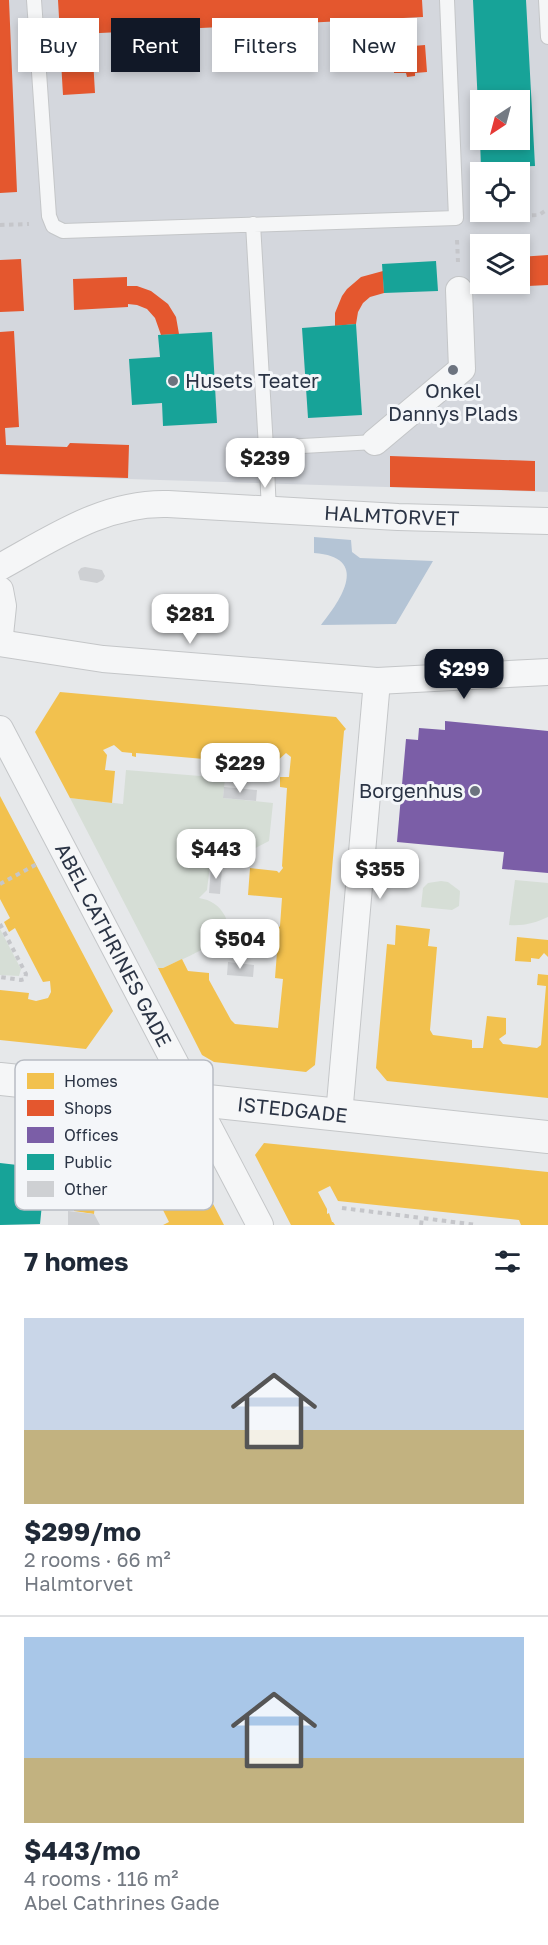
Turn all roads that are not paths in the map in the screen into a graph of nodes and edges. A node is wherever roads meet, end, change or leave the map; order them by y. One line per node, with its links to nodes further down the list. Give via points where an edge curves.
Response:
1 (34, 0): 5 (lane, via 45,170 53,226 63,231)
2 (447, 0): 5 (lane, via 456,218)
3 (547, 5): 4 (lane)
4 (548, 37)
5 (253, 224): 8 (lane)
6 (459, 290): 7 (street, via 462,369)
7 (375, 442): 8 (lane)
8 (266, 448): 9 (lane)
9 (269, 511): 10 (street, HALMTORVET); 11 (street, HALMTORVET, via 154,504 124,507 85,521)
10 (548, 521)
11 (0, 567)
12 (0, 590): 13 (street)
13 (0, 634)
14 (0, 643): 16 (street, via 103,658)
15 (548, 672): 16 (street)
16 (377, 681): 22 (street)
17 (0, 729): 18 (street, ABEL CATHRINES GADE)
18 (174, 1060)
19 (0, 1079): 20 (street, ISTEDGADE)
20 (15, 1081)
21 (213, 1102): 22 (street, ISTEDGADE)
22 (339, 1115): 24 (street, ISTEDGADE)
23 (213, 1135): 25 (street, ABEL CATHRINES GADE)
24 (548, 1137)
25 (260, 1225)

